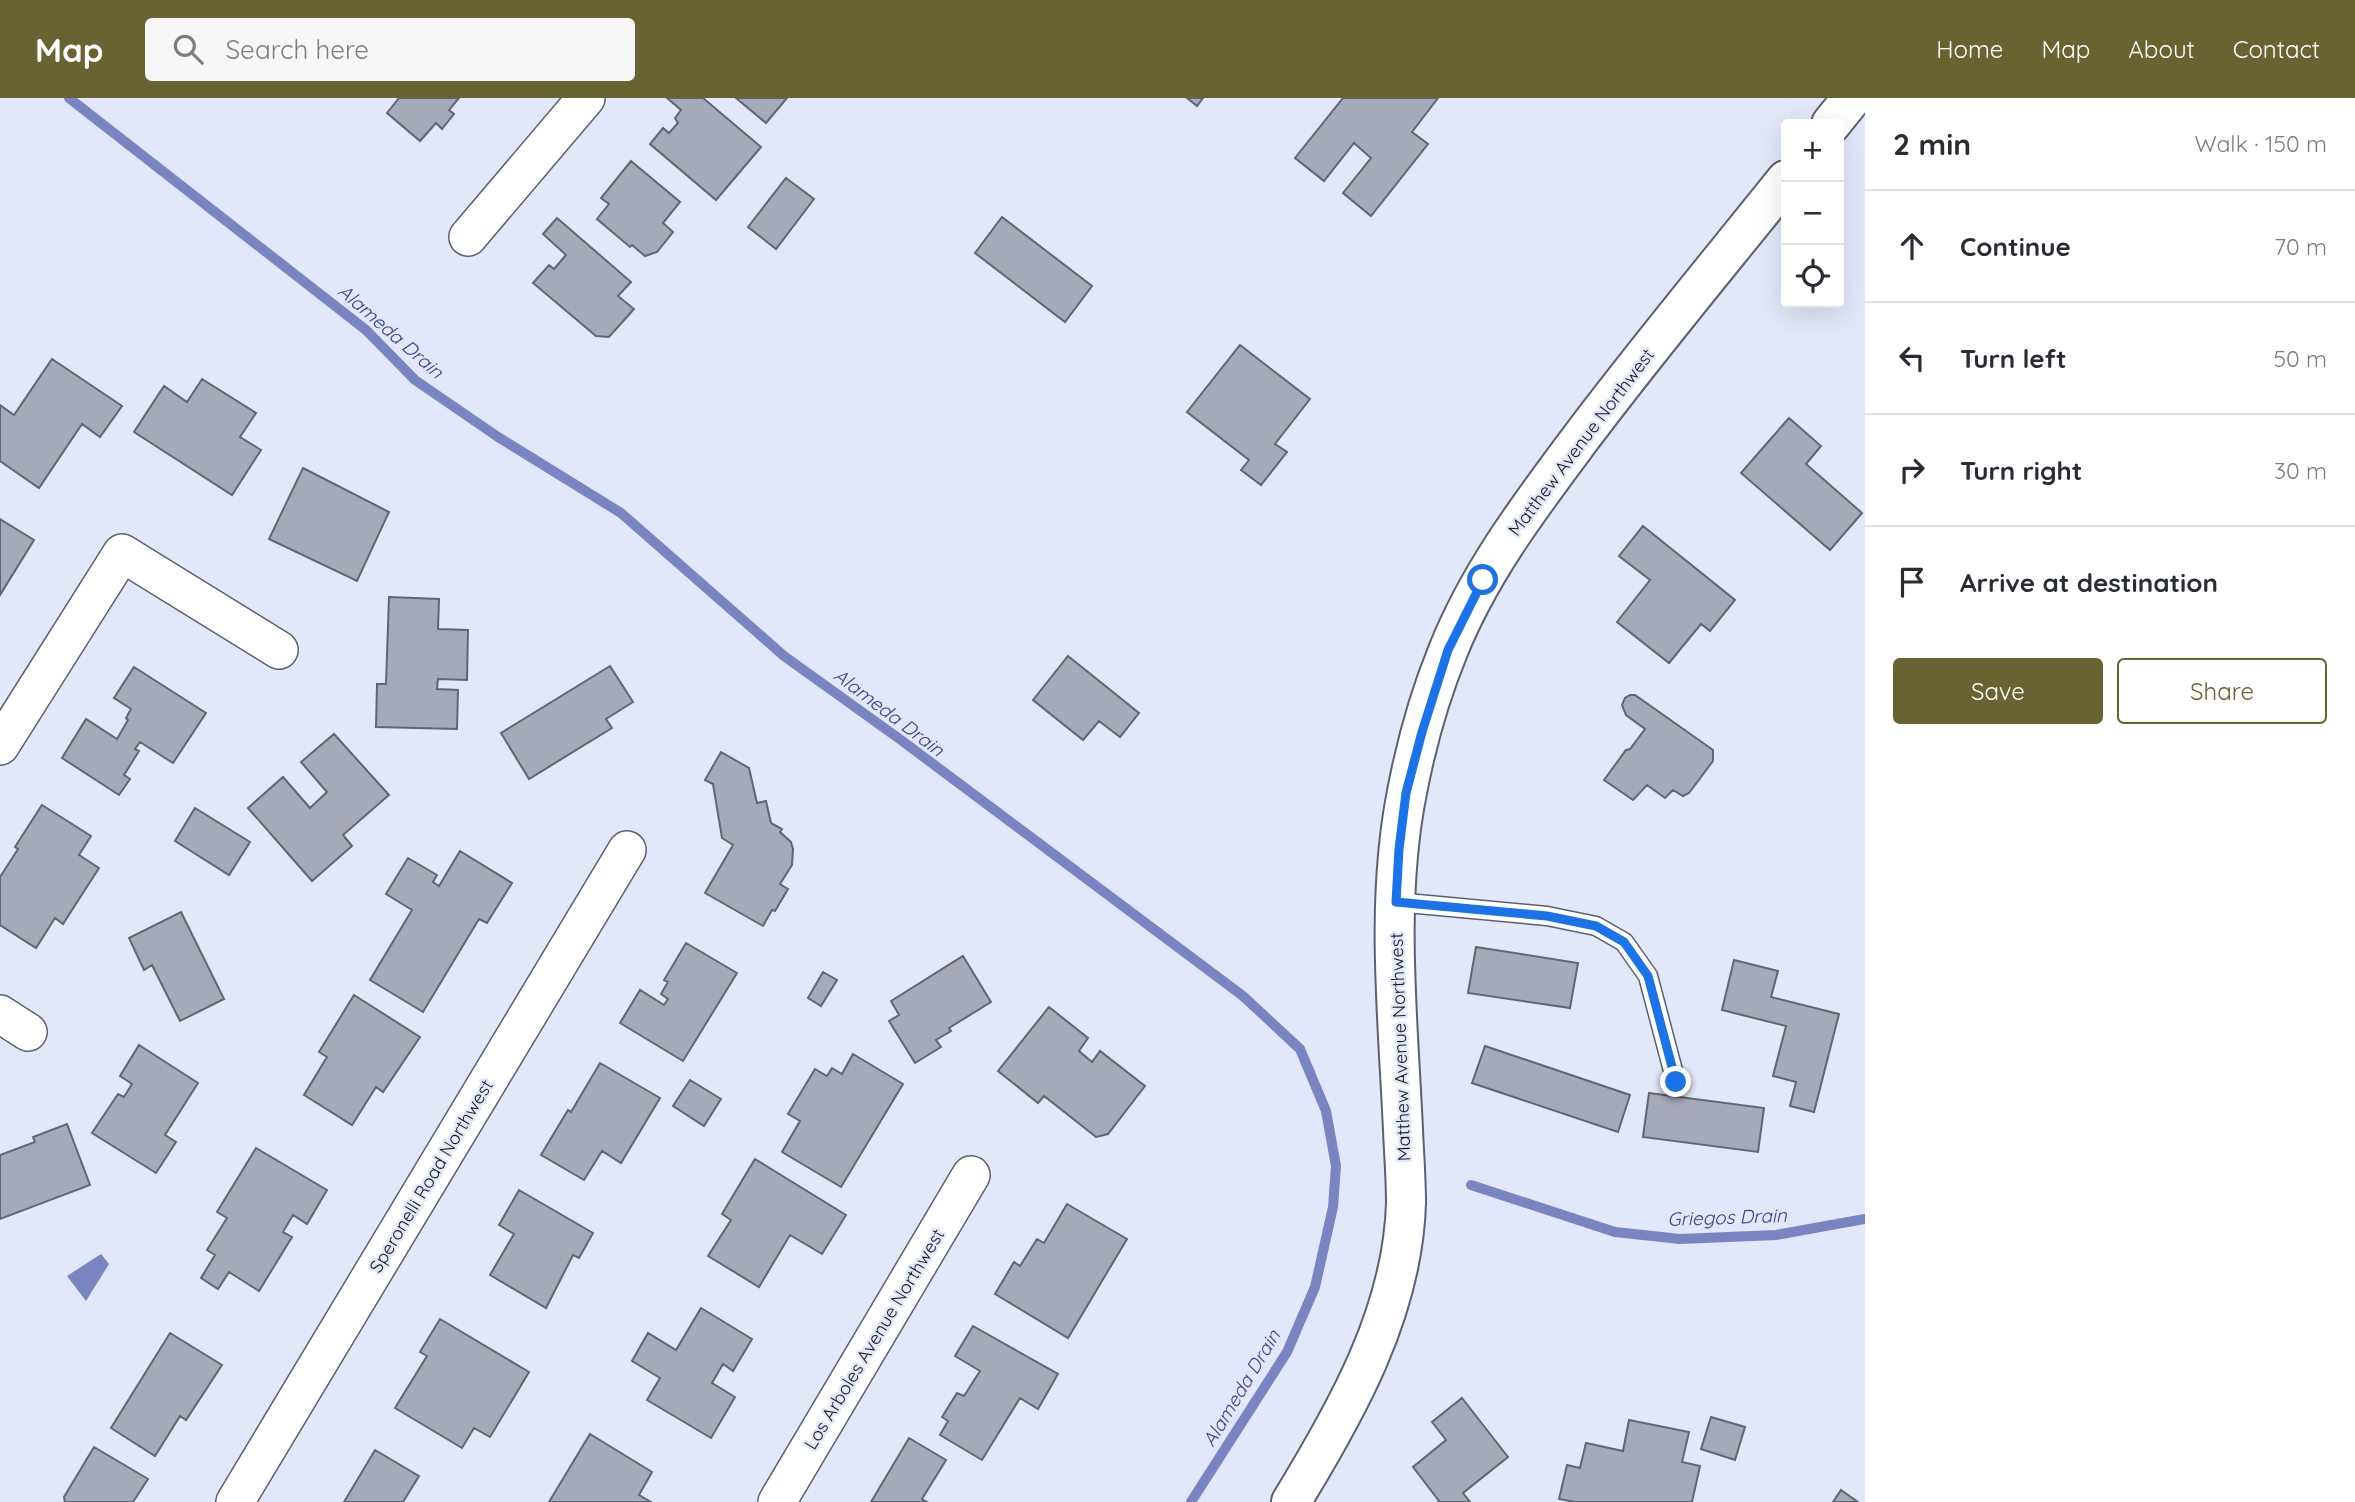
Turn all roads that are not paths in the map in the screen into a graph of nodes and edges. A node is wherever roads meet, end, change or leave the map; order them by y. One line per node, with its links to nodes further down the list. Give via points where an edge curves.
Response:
1 (586, 98): 5 (street)
2 (1852, 98): 3 (street)
3 (1835, 119)
4 (1784, 182): 9 (street, Matthew Avenue Northwest, via 1612,397 1522,516 1483,580 1448,650 1422,732 1406,793)
5 (468, 237)
6 (279, 650): 7 (street, via 122,553)
7 (0, 746)
8 (627, 850): 12 (street, Speronelli Road Northwest)
9 (1396, 902): 10 (lane, via 1547,916 1596,926 1624,942 1648,976); 14 (street, Matthew Avenue Northwest, via 1406,1205 1399,1259 1384,1322 1352,1395)
10 (1676, 1082)
11 (971, 1175): 13 (street, Los Arboles Avenue Northwest)
12 (235, 1502)
13 (777, 1502)
14 (1291, 1502)

